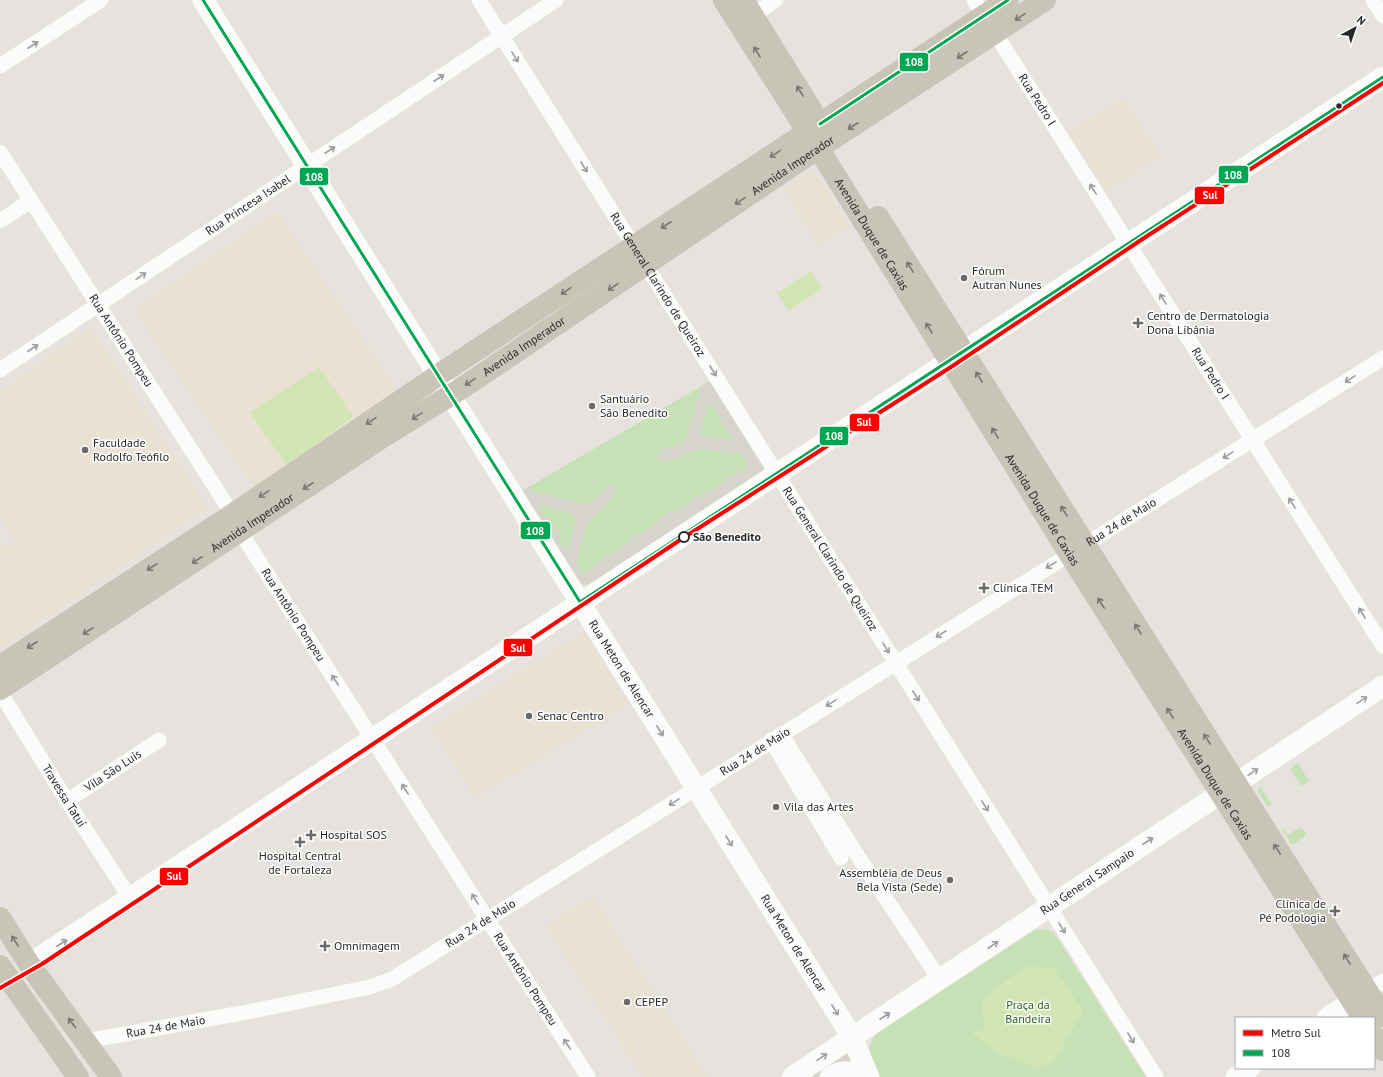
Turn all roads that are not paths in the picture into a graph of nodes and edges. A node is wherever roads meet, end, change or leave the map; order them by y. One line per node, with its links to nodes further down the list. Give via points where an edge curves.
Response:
1 (101, 0): 14 (street, one-way to 1)
2 (204, 0): 18 (street, Rua Meton de Alencar)
3 (479, 0): 13 (street, Rua General Clarindo de Queiroz)
4 (556, 0): 13 (street, Rua Princesa Isabel)
5 (724, 0): 16 (main road, Avenida Duque de Caxias, one-way to 5)
6 (776, 0): 10 (street)
7 (1008, 0): 11 (main road, Avenida Imperador)
8 (1045, 0): 11 (main road, Avenida Imperador, one-way to 11)
9 (1373, 0): 12 (street)
10 (748, 8): 16 (main road, Avenida Duque de Caxias, one-way to 10)
11 (984, 16): 16 (main road, Avenida Imperador, one-way to 16); 21 (street, Rua Pedro I, one-way to 11)
12 (1383, 16)
13 (502, 36): 18 (street, Rua Princesa Isabel, one-way to 13); 22 (street, Rua General Clarindo de Queiroz, one-way to 22)
14 (0, 66)
15 (1383, 77): 21 (street)
16 (819, 136): 22 (main road, Avenida Imperador, one-way to 22); 23 (main road, Avenida Imperador, one-way to 23); 25 (main road, Avenida Duque de Caxias, one-way to 16)
17 (0, 152): 19 (street, Rua Antônio Pompeu)
18 (306, 166): 24 (street, Rua Princesa Isabel, one-way to 18); 28 (street, Rua Meton de Alencar)
19 (30, 201): 20 (street); 24 (street, Rua Antônio Pompeu)
20 (0, 221)
21 (1128, 243): 25 (street); 30 (street, Rua Pedro I, one-way to 21)
22 (633, 246): 23 (street, Rua General Clarindo de Queiroz); 28 (main road, Avenida Imperador, one-way to 28)
23 (645, 265): 29 (main road, Avenida Imperador, one-way to 29); 31 (street, Rua General Clarindo de Queiroz, one-way to 31)
24 (98, 305): 27 (street, Rua Princesa Isabel, one-way to 24); 32 (street, Rua Antônio Pompeu)
25 (957, 357): 31 (street); 33 (main road, Avenida Duque de Caxias, one-way to 25)
26 (1383, 358): 30 (street, Rua 24 de Maio, one-way to 30)
27 (0, 370)
28 (438, 375): 29 (street, Rua Meton de Alencar); 32 (main road, Avenida Imperador, one-way to 32)
29 (450, 395): 32 (main road, Avenida Imperador, one-way to 32); 34 (street, Rua Meton de Alencar)
30 (1252, 440): 33 (street, Rua 24 de Maio, one-way to 33); 35 (street, Rua Pedro I, one-way to 30)
31 (777, 473): 34 (street); 36 (street, Rua General Clarindo de Queiroz, one-way to 36)
32 (236, 523): 37 (main road, Avenida Imperador, one-way to 37); 39 (main road, Avenida Imperador, one-way to 39); 41 (street, Rua Antônio Pompeu, one-way to 32)
33 (1077, 548): 36 (street, Rua 24 de Maio, one-way to 36); 44 (main road, Avenida Duque de Caxias, one-way to 33)
34 (580, 602): 41 (street); 43 (street, Rua Meton de Alencar, one-way to 43)
35 (1383, 646)
36 (895, 663): 40 (street, Rua 24 de Maio, one-way to 40); 48 (street, Rua General Clarindo de Queiroz, one-way to 48)
37 (0, 666)
38 (1383, 686): 44 (street, Rua General Sampaio, one-way to 38)
39 (0, 690): 45 (street, Travessa Tatuí)
40 (776, 737): 43 (street, Rua 24 de Maio); 46 (street); 53 (street)
41 (373, 738): 47 (street); 50 (street, Rua Antônio Pompeu, one-way to 41)
42 (159, 740): 45 (street, Vila São Luís)
43 (696, 788): 50 (street, Rua 24 de Maio, one-way to 50); 57 (street, Rua Meton de Alencar, one-way to 57)
44 (1228, 788): 48 (street, Rua General Sampaio, one-way to 44); 54 (main road, Avenida Duque de Caxias, one-way to 44)
45 (67, 801): 47 (street, Travessa Tatuí)
46 (841, 858)
47 (130, 898): 51 (street, one-way to 47)
48 (1049, 907): 53 (street, Rua General Sampaio, one-way to 48); 69 (street, Rua General Clarindo de Queiroz, one-way to 69)
49 (0, 918): 51 (main road, one-way to 49)
50 (486, 919): 59 (street, Rua 24 de Maio, via 392,979 370,987); 64 (street, Rua Antônio Pompeu, one-way to 50)
51 (29, 964): 52 (main road); 59 (main road, one-way to 51)
52 (3, 976): 62 (main road)
53 (940, 980): 57 (street, Rua General Sampaio, one-way to 53)
54 (1366, 998): 55 (main road, Avenida Duque de Caxias); 56 (street)
55 (1383, 1016)
56 (1329, 1017)
57 (852, 1037): 65 (street, Rua General Sampaio, one-way to 57); 68 (street, Rua Meton de Alencar)
58 (1375, 1038): 60 (main road)
59 (86, 1041): 63 (main road)
60 (1383, 1050)
61 (1248, 1069): 70 (street)
62 (78, 1077)
63 (112, 1077)
64 (588, 1077)
65 (792, 1077)
66 (830, 1077): 67 (street, via 843,1071)
67 (861, 1077)
68 (869, 1077)
69 (1156, 1077)
70 (1236, 1077)

